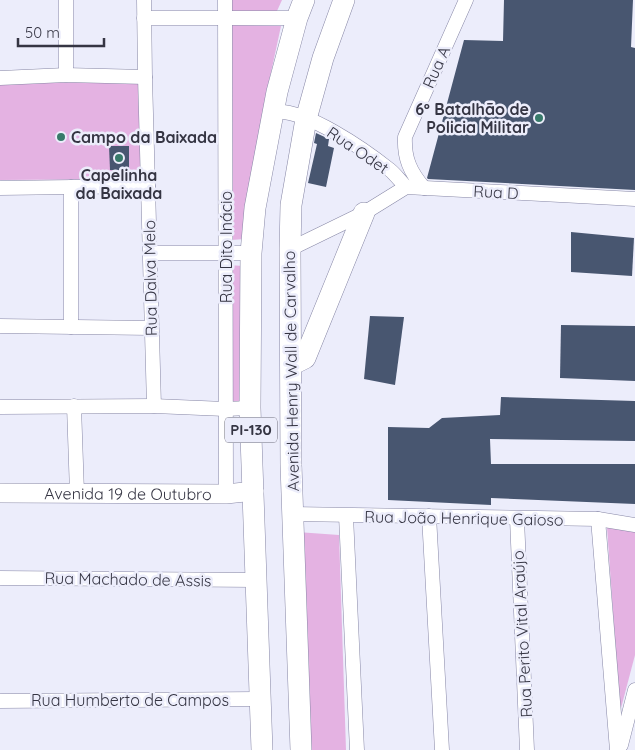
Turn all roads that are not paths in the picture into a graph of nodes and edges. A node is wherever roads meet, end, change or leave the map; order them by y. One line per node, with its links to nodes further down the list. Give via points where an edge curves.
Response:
1 (66, 0): 9 (street)
2 (144, 0): 7 (street, Rua Dalva Melo)
3 (225, 0): 8 (street, Rua Dito Inácio)
4 (344, 0): 13 (main road, Avenida Henry Wall de Carvalho / PI-130)
5 (466, 0): 18 (street, Rua A, via 404,137 404,152 409,166)
6 (300, 9): 8 (street); 12 (main road, PI-130)
7 (144, 18): 8 (street); 10 (street, Rua Dalva Melo)
8 (225, 18): 23 (street, Rua Dito Inácio)
9 (66, 75): 10 (street); 11 (street)
10 (145, 77): 14 (street, Rua Dalva Melo)
11 (0, 78)
12 (274, 112): 13 (street, Rua Odet, via 295,114); 24 (main road, PI-130, via 255,208)
13 (306, 119): 16 (street, Rua Odet, via 350,141 391,171); 21 (main road, Avenida Henry Wall de Carvalho / PI-130, via 291,205)
14 (148, 186): 15 (street); 22 (street, Rua Dalva Melo)
15 (71, 187): 17 (street); 26 (street)
16 (406, 187): 18 (street, Rua D); 20 (street)
17 (0, 188)
18 (424, 188): 19 (street, Rua D)
19 (635, 198)
20 (364, 214): 21 (street); 28 (main road, via 305,358)
21 (290, 249): 28 (main road, Avenida Henry Wall de Carvalho / PI-130)
22 (150, 253): 23 (street); 27 (street, Rua Dalva Melo)
23 (226, 253): 24 (street); 33 (street, Rua Dito Inácio)
24 (251, 253): 32 (main road, PI-130)
25 (0, 326): 26 (street)
26 (71, 327): 27 (street)
27 (151, 328): 30 (street, Rua Dalva Melo)
28 (291, 365): 38 (main road, Avenida Henry Wall de Carvalho / PI-130)
29 (74, 406): 30 (street); 31 (street); 36 (street)
30 (154, 406): 33 (street)
31 (0, 407)
32 (250, 408): 33 (street); 34 (main road, PI-130)
33 (226, 409): 37 (street, Rua Dito Inácio)
34 (254, 491): 37 (street, Avenida 19 de Outubro); 45 (main road, PI-130)
35 (0, 493): 36 (street, Avenida 19 de Outubro)
36 (77, 493): 37 (street, Avenida 19 de Outubro)
37 (226, 494)
38 (293, 514): 39 (street, Rua João Henrique Gaioso); 50 (main road, Avenida Henry Wall de Carvalho / PI-130)
39 (346, 516): 40 (street, Rua João Henrique Gaioso); 51 (street)
40 (429, 516): 41 (street, Rua João Henrique Gaioso); 52 (street)
41 (517, 519): 42 (street, Rua João Henrique Gaioso); 53 (street, Rua Perito Vital Araújo)
42 (598, 520): 43 (street, Rua João Henrique Gaioso); 54 (street)
43 (635, 525)
44 (0, 578): 45 (street, Rua Machado de Assis)
45 (256, 580): 47 (main road, PI-130)
46 (635, 690): 54 (street)
47 (260, 699): 48 (street, Rua Humberto de Campos); 49 (main road, PI-130)
48 (0, 701)
49 (262, 750)
50 (301, 750)
51 (356, 750)
52 (442, 750)
53 (528, 750)
54 (619, 750)

